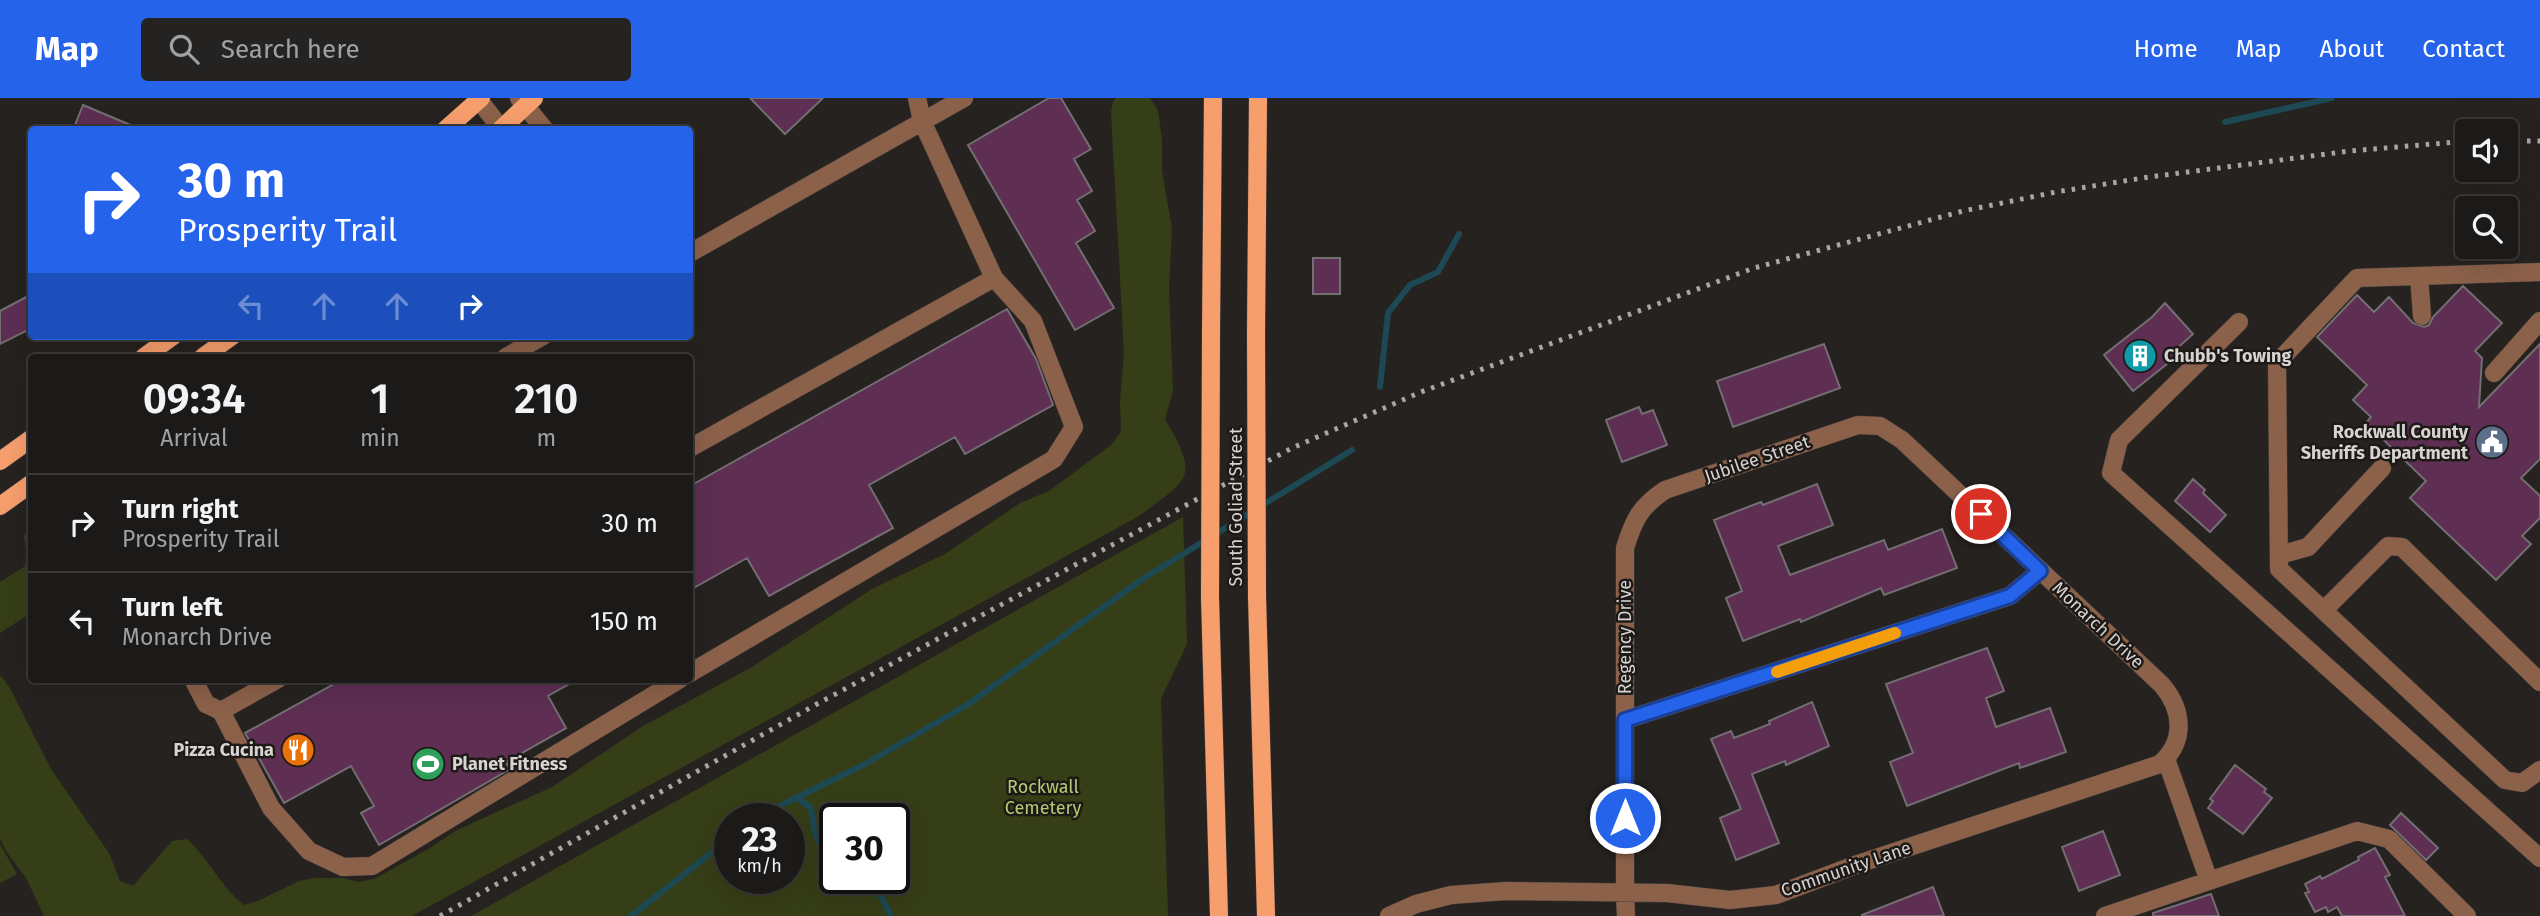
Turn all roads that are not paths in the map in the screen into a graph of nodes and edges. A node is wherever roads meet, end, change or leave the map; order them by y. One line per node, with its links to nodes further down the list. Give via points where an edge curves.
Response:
1 (917, 98): 7 (street)
2 (964, 98): 7 (street)
3 (1213, 98): 49 (main road, South Goliad Street, bridge, via 1210,597)
4 (1258, 98): 50 (main road, South Goliad Street, bridge, via 1257,596)
5 (480, 99): 8 (main road); 9 (street)
6 (526, 101): 10 (main road); 11 (street)
7 (922, 121): 12 (street); 15 (street)
8 (450, 126)
9 (499, 126)
10 (504, 126)
11 (542, 126)
12 (693, 251)
13 (2539, 275): 14 (street)
14 (2419, 276): 16 (street); 34 (street, via 2357,278 2277,363)
15 (993, 278): 28 (street); 37 (street, via 1033,321 1074,427 1054,458)
16 (2422, 316)
17 (2540, 321): 25 (street)
18 (2239, 322): 46 (street, via 2119,440 2111,473)
19 (167, 340): 22 (main road)
20 (227, 340): 23 (main road)
21 (536, 340): 24 (street)
22 (148, 354)
23 (208, 354)
24 (511, 354)
25 (2494, 373)
26 (1880, 426): 33 (street, Jubilee Street, via 1858,425 1665,490); 35 (street, Monarch Drive, via 1902,440)
27 (28, 441): 29 (main road)
28 (693, 446)
29 (0, 461)
30 (2382, 468): 34 (street, via 2308,547)
31 (28, 486): 32 (main road)
32 (0, 506)
33 (1641, 511): 43 (street, Regency Drive, via 1625,548)
34 (2279, 555): 36 (street, via 2279,569)
35 (2040, 571): 43 (street, via 2010,596); 44 (street, Monarch Drive, via 2172,697 2180,727)
36 (2324, 610): 38 (street, via 2388,546 2402,547); 45 (street, via 2505,780 2522,783)
37 (693, 671)
38 (2540, 682)
39 (195, 683): 42 (street, via 206,704)
40 (271, 683): 42 (street)
41 (673, 683): 42 (street, via 372,866 343,867 309,851 271,808)
42 (221, 711)
43 (1625, 720): 48 (street, Regency Drive)
44 (2166, 759): 47 (street); 48 (street, Community Lane, via 1776,895 1730,900)
45 (2540, 770)
46 (2540, 858)
47 (2209, 881): 53 (street); 54 (street, via 2357,831 2389,839)
48 (1625, 893): 51 (street, Community Lane, via 1451,895); 52 (street, Regency Drive)
49 (1219, 916)
50 (1266, 916)
51 (1389, 916)
52 (1626, 916)
53 (2105, 916)
54 (2467, 916)

